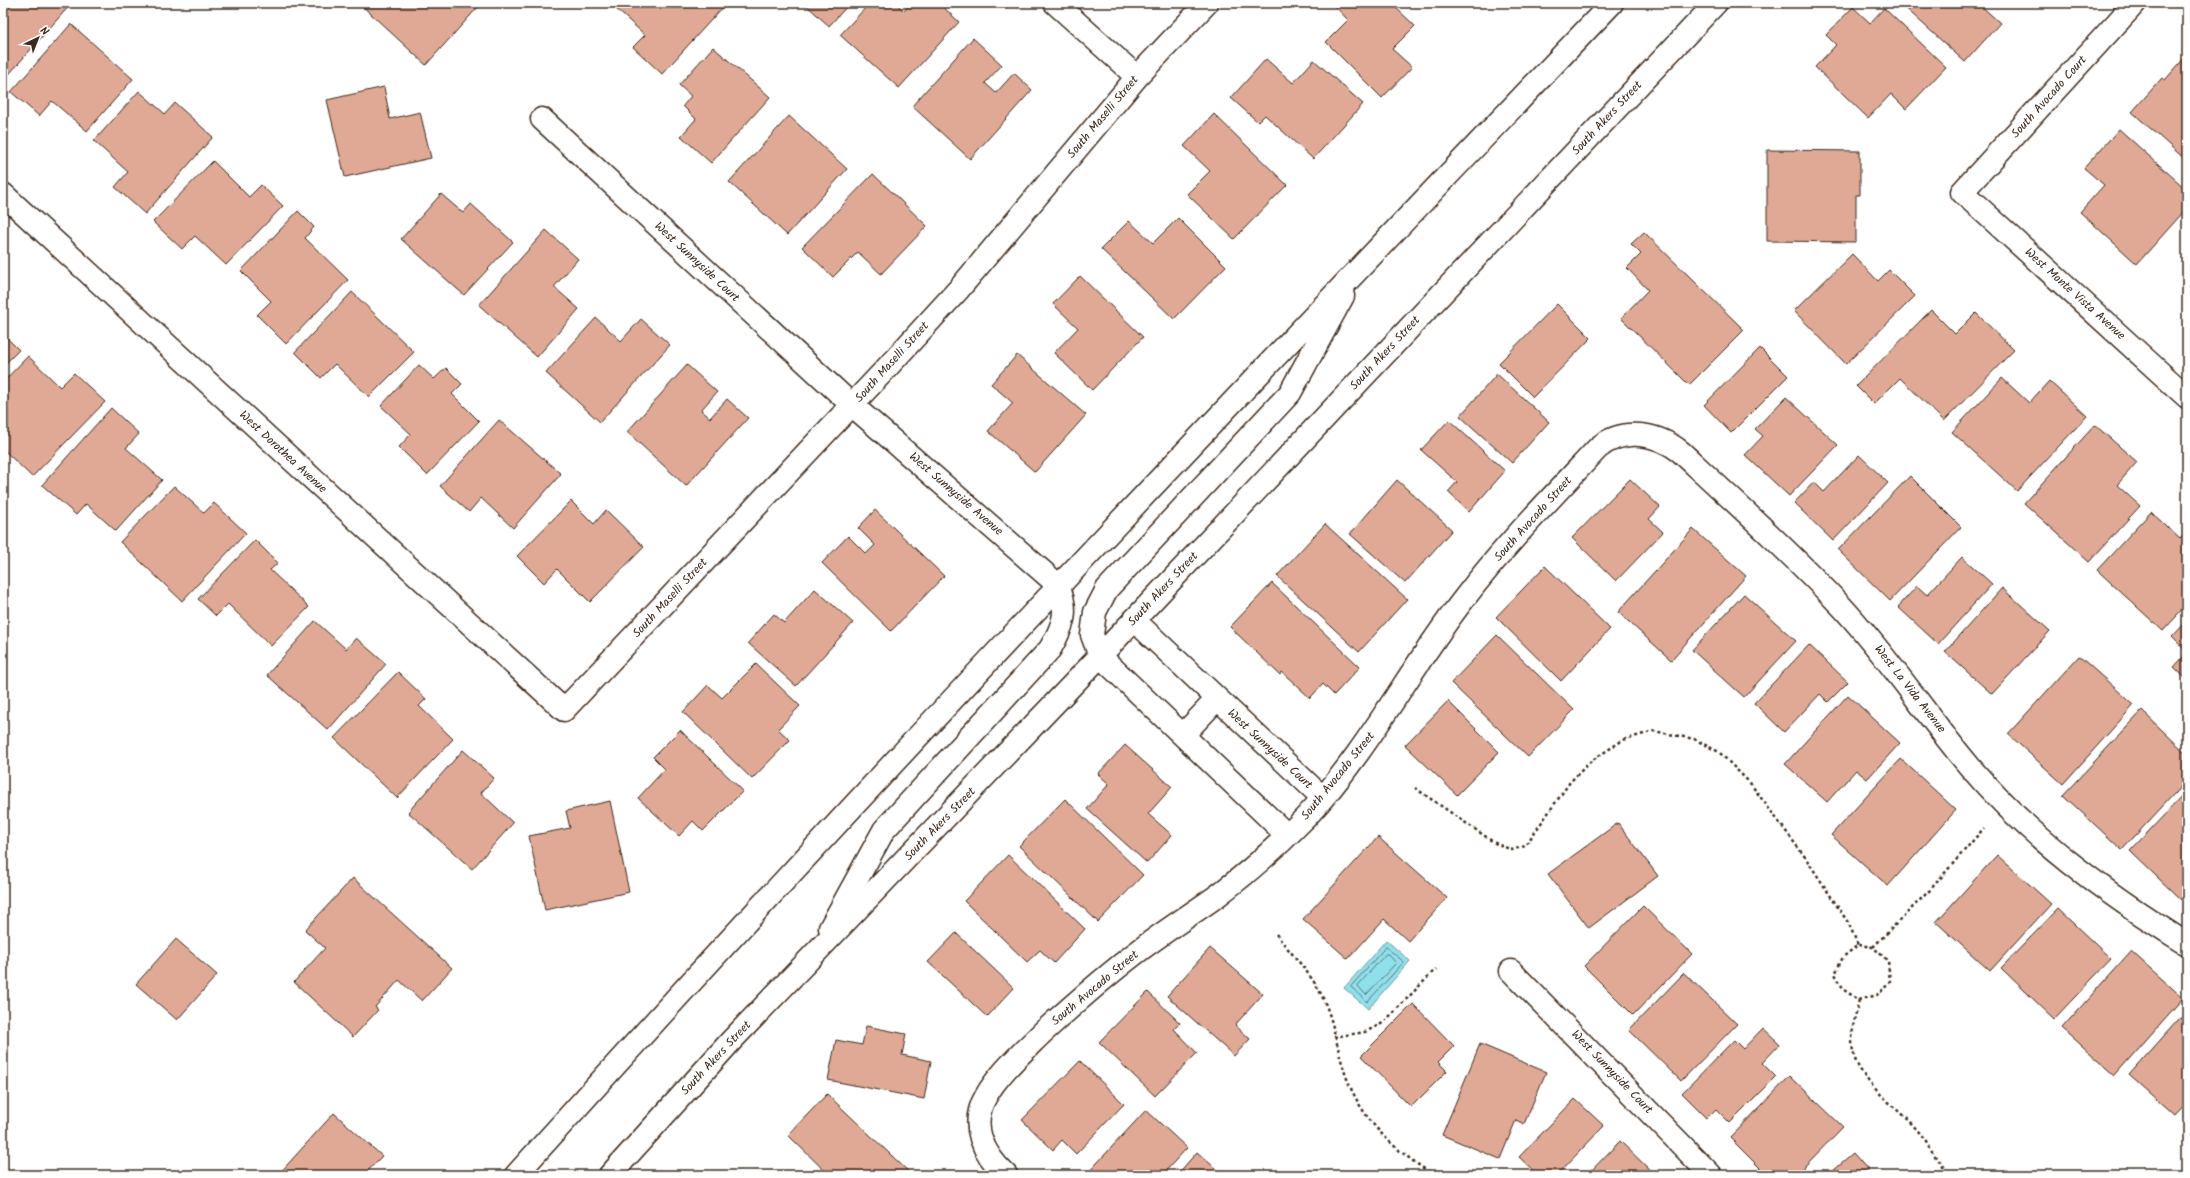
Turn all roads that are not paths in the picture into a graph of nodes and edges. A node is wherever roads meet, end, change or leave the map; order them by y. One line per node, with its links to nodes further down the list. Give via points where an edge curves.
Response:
1 (1055, 3): 6 (street)
2 (1207, 3): 6 (street, South Maselli Street)
3 (1612, 3): 10 (street)
4 (1716, 3): 15 (street, South Akers Street)
5 (2135, 3): 8 (street, South Avocado Court)
6 (1137, 77): 12 (street, South Maselli Street, via 959,289)
7 (542, 119): 12 (street, West Sunnyside Court)
8 (1962, 192): 11 (street, West Monte Vista Avenue)
9 (3, 194): 18 (street, West Dorothea Avenue)
10 (1357, 270): 14 (street); 16 (street, via 1290,394 1108,589 1095,612 1092,635)
11 (2187, 397)
12 (852, 405): 14 (street, West Sunnyside Avenue); 18 (street, South Maselli Street)
13 (1636, 434): 20 (street, South Avocado Street, via 1615,438 1598,448 1484,573 1453,613 1364,747); 22 (street, West La Vida Avenue, via 1660,439 1681,452 1826,591 1875,644 1971,767 2007,807 2046,844 2116,899)
14 (1058, 585): 23 (street, via 1065,607 1064,618 1060,633 1050,649 884,830); 25 (street, via 701,969)
15 (1134, 620): 16 (street, South Akers Street); 17 (street, West Sunnyside Court)
16 (1100, 656): 19 (street); 23 (street, South Akers Street)
17 (1216, 700): 19 (street, West Sunnyside Court); 20 (street, West Sunnyside Court)
18 (564, 710)
19 (1183, 735): 21 (street)
20 (1323, 798): 21 (street, South Avocado Street)
21 (1287, 835): 27 (street, South Avocado Street, via 1242,876 1121,965 1050,1026 988,1091 982,1104 979,1134 993,1163)
22 (2187, 944)
23 (815, 954): 26 (street, South Akers Street, via 731,1041)
24 (1511, 971): 28 (street, West Sunnyside Court)
25 (516, 1175)
26 (610, 1175)
27 (1006, 1175)
28 (1711, 1175)

